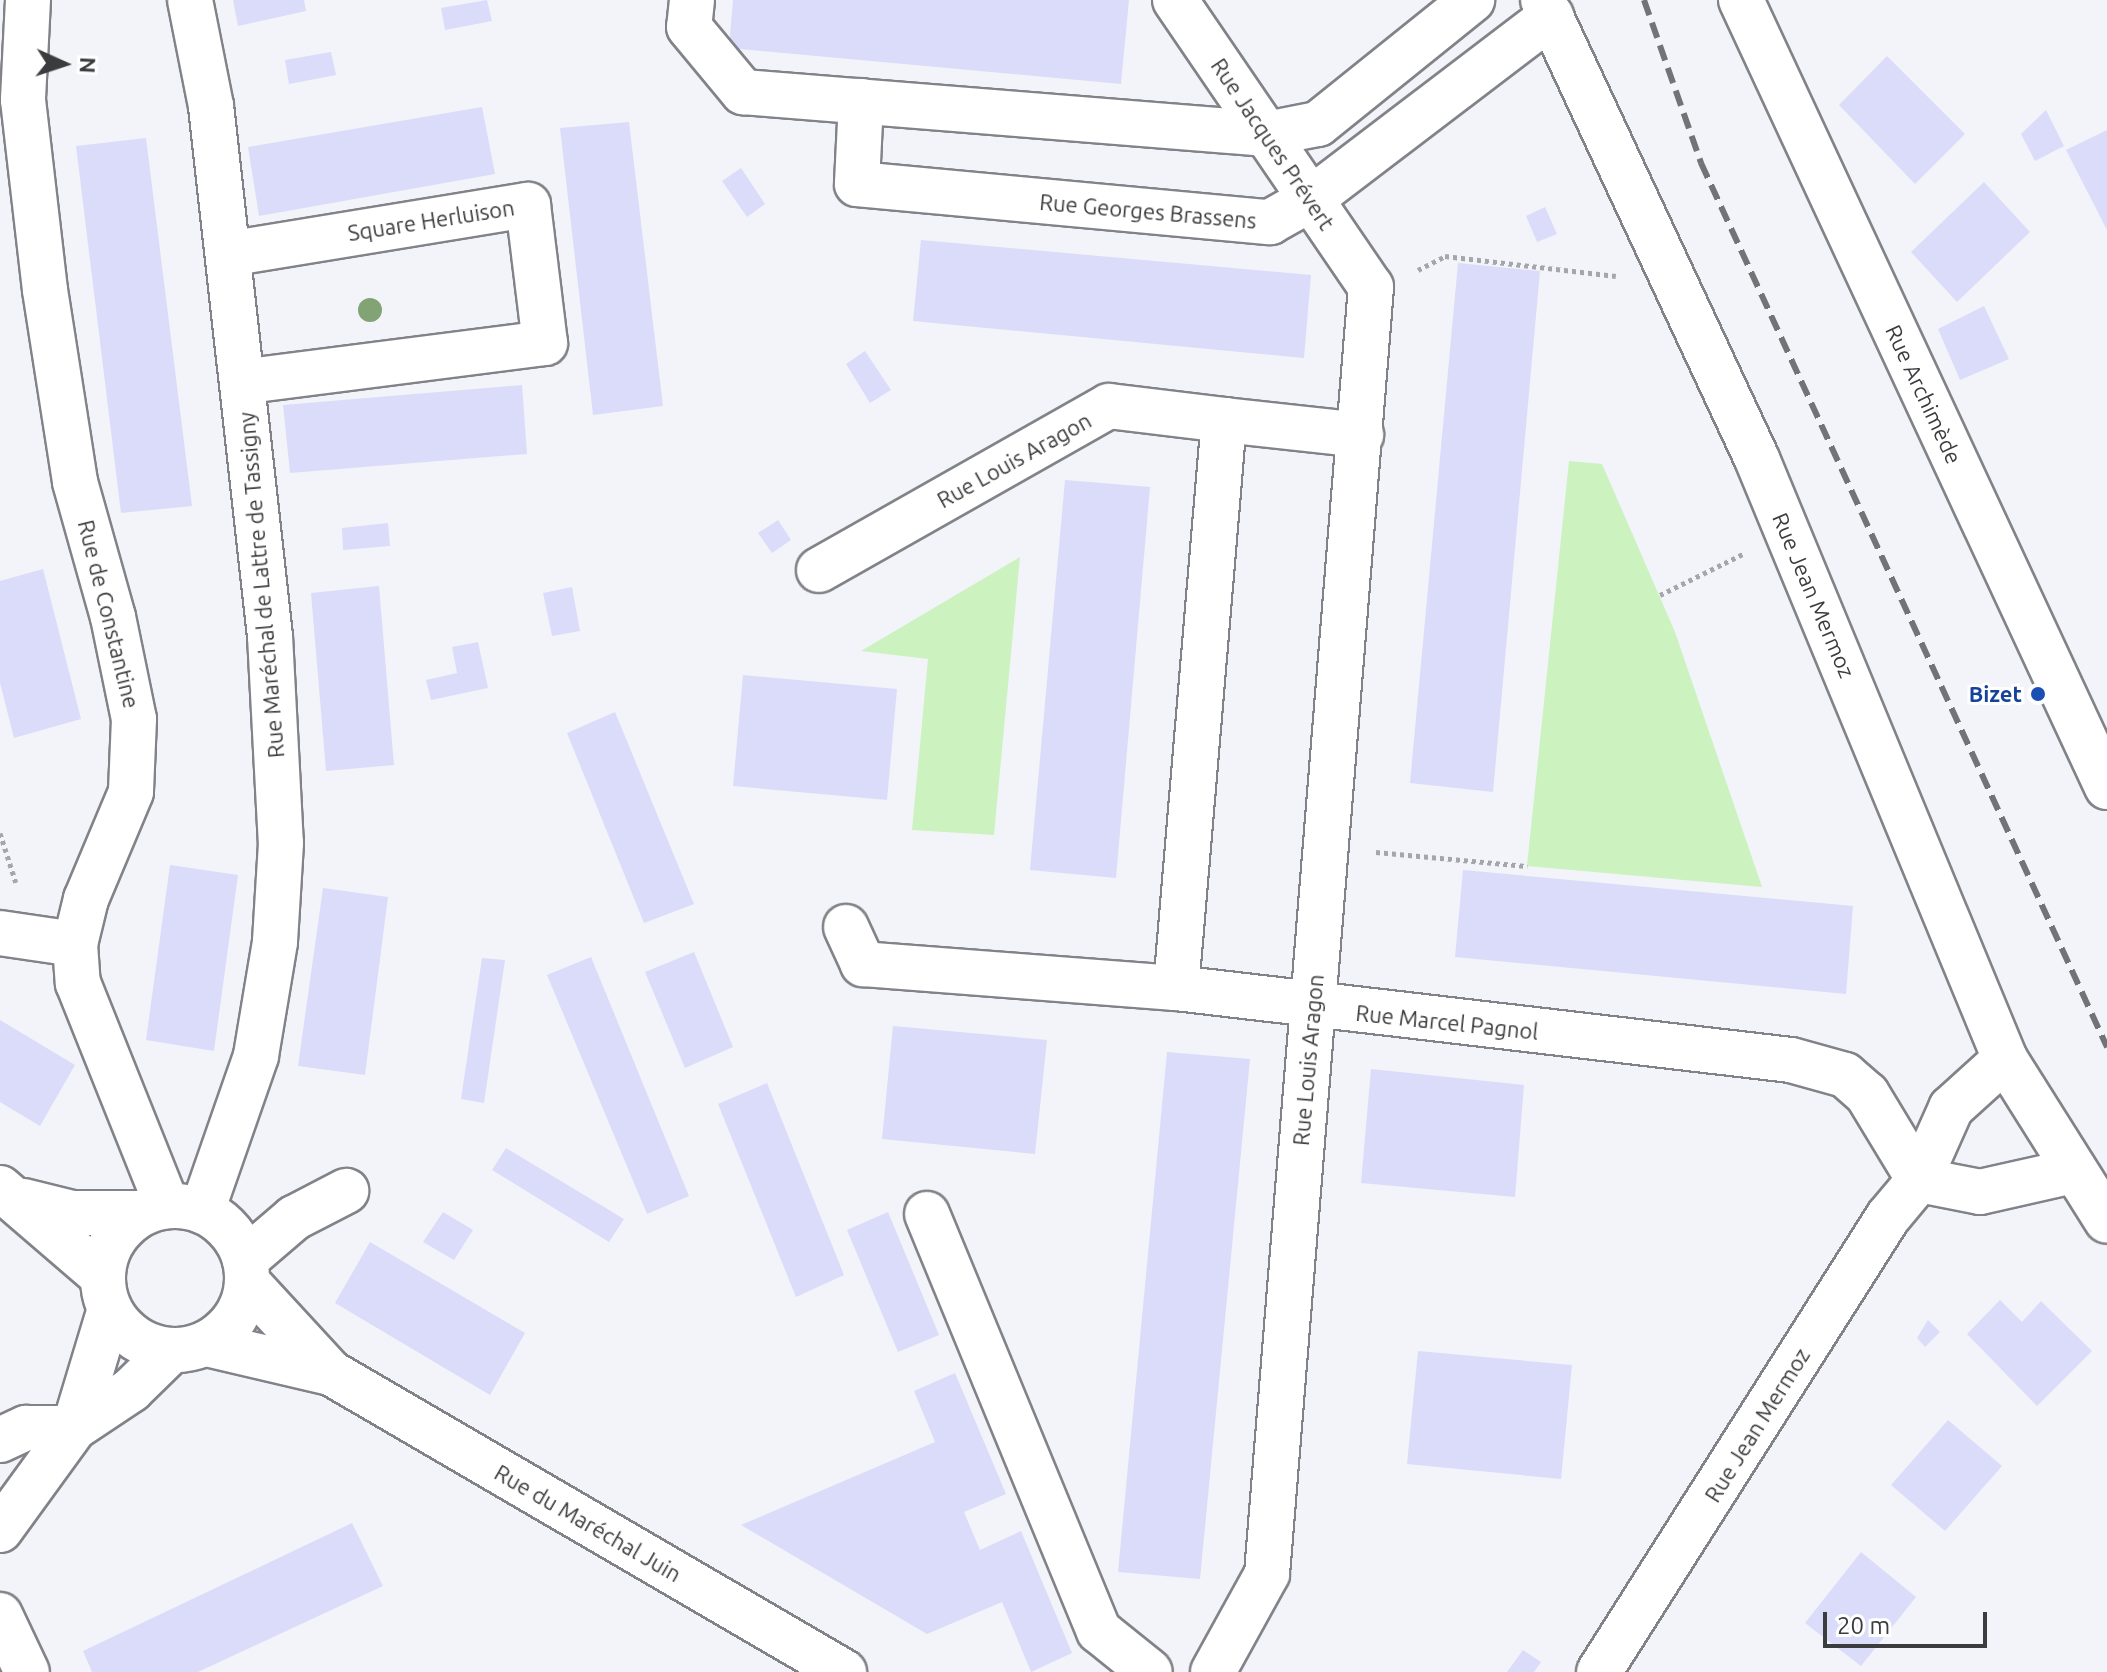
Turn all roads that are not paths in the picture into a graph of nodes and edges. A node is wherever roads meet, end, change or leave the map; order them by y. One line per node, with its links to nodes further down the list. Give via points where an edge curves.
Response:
1 (28, 0): 20 (street, Rue de Constantine, via 23,100 45,290 75,482 113,617 134,719 131,792 86,899)
2 (190, 0): 11 (street, Rue Maréchal de Lattre de Tassigny, via 211,106)
3 (692, 0): 8 (street, via 689,27 743,92)
4 (1175, 0): 9 (street, Rue Jacques Prévert)
5 (1472, 0): 9 (street, via 1318,124)
6 (1743, 3): 17 (street, Rue Archimède)
7 (1547, 8): 10 (street, Rue Georges Brassens); 23 (street, Rue Jean Mermoz, via 1757,459)
8 (861, 101): 9 (street); 10 (street, Rue Georges Brassens, via 857,184 1270,222)
9 (1266, 134): 10 (street, Rue Jacques Prévert)
10 (1311, 199): 12 (street, Rue Jacques Prévert)
11 (228, 254): 13 (street, Rue Maréchal de Lattre de Tassigny); 13 (street, Square Herluison, via 528,205 545,343)
12 (1371, 287): 15 (street, Rue Louis Aragon)
13 (242, 382): 28 (street, Rue Maréchal de Lattre de Tassigny, via 270,636 281,843 275,942 256,1056)
14 (1224, 420): 15 (street, Rue Louis Aragon); 16 (street, Rue Louis Aragon, via 1109,406); 21 (street)
15 (1361, 435): 22 (street, Rue Louis Aragon)
16 (819, 570)
17 (2107, 787)
18 (846, 927): 21 (street, Rue Marcel Pagnol, via 863,964)
19 (0, 933): 20 (street)
20 (75, 944): 28 (street, Rue de Constantine, via 78,983)
21 (1176, 988): 22 (street, Rue Marcel Pagnol)
22 (1312, 1007): 25 (street, Rue Marcel Pagnol, via 1805,1064 1845,1075 1867,1094); 42 (street, Rue Louis Aragon, via 1267,1574)
23 (2005, 1059): 24 (street); 25 (street, Rue Jean Mermoz, via 1951,1108)
24 (2073, 1171): 25 (street, via 1980,1192); 30 (street)
25 (1919, 1180): 43 (street, Rue Jean Mermoz, via 1888,1217)
26 (346, 1191): 31 (street, via 294,1218)
27 (9, 1194): 28 (street, via 72,1213); 32 (street)
28 (170, 1210): 31 (street, via 221,1222); 32 (street, via 112,1239)
29 (927, 1214): 41 (street, via 1099,1631)
30 (2107, 1221)
31 (246, 1271): 33 (street, via 235,1318); 34 (street, Rue du Maréchal Juin)
32 (105, 1293): 33 (street, via 134,1340); 35 (street)
33 (189, 1348): 34 (street, Rue du Maréchal Juin); 35 (street)
34 (331, 1373): 40 (street, Rue du Maréchal Juin)
35 (74, 1428): 36 (street, via 26,1428); 37 (street)
36 (0, 1440)
37 (0, 1530)
38 (0, 1615): 39 (street)
39 (27, 1672)
40 (844, 1672)
41 (1150, 1672)
42 (1213, 1672)
43 (1599, 1672)

